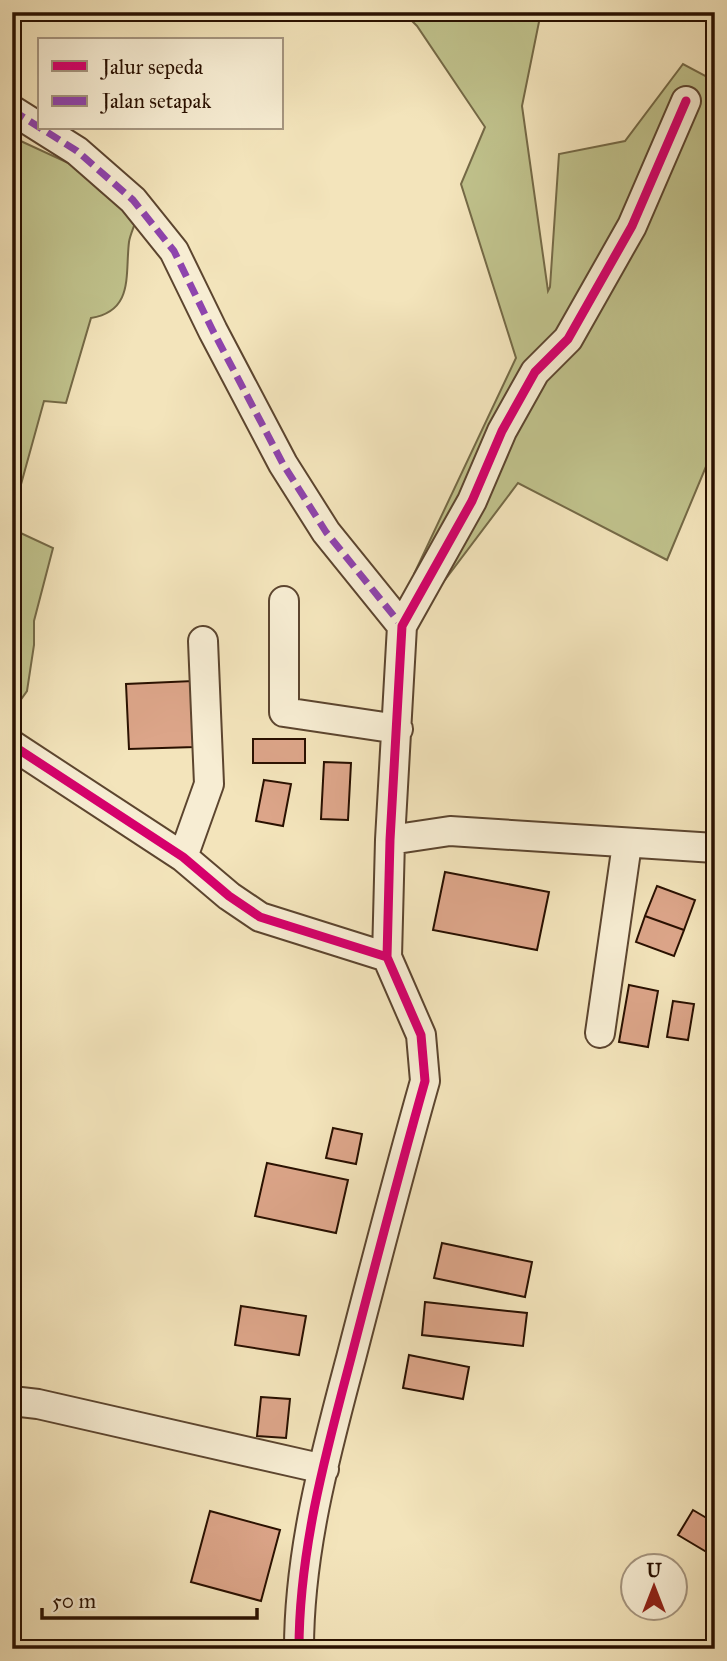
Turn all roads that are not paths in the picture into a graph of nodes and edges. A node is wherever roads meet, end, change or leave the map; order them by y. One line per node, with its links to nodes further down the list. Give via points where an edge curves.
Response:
1 (686, 101): 6 (street, via 632,226 568,339 535,372 502,431 472,501)
2 (12, 110): 3 (street)
3 (38, 127)
4 (43, 130): 6 (street, via 87,159 133,200 173,251 283,464 326,532)
5 (284, 601): 8 (street, via 284,712)
6 (402, 626): 8 (street)
7 (203, 640): 13 (street, via 209,784)
8 (397, 729): 10 (street)
9 (12, 745): 13 (street)
10 (390, 840): 11 (street, via 450,831); 14 (street)
11 (627, 844): 12 (street); 15 (street)
12 (715, 848)
13 (183, 857): 14 (street, via 260,917)
14 (387, 957): 17 (street, via 421,1035 425,1081)
15 (600, 1033)
16 (12, 1401): 17 (street)
17 (324, 1469): 18 (street, via 309,1535)
18 (299, 1649)

